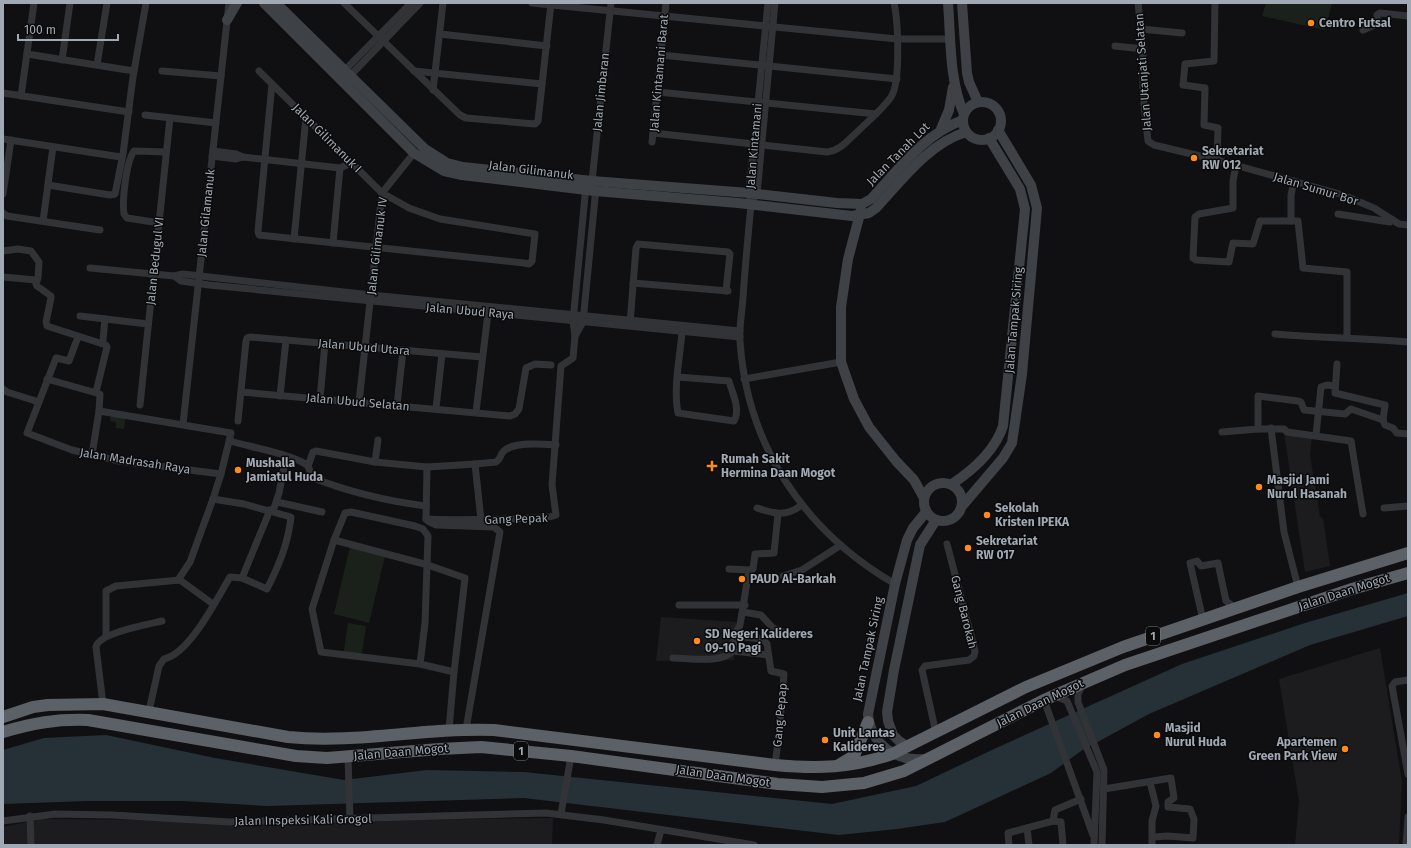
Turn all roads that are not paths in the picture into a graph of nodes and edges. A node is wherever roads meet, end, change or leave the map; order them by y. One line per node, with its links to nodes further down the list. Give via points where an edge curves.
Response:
1 (34, 3): 39 (street)
2 (70, 3): 41 (street)
3 (106, 3): 42 (street)
4 (146, 3): 45 (street)
5 (229, 3): 27 (street, Jalan Gilamanuk)
6 (237, 3): 27 (main road)
7 (264, 3): 51 (main road, Jalan Gilimanuk)
8 (276, 3): 51 (main road, Jalan Gilimanuk)
9 (344, 3): 35 (street)
10 (420, 3): 23 (street)
11 (443, 3): 32 (street)
12 (532, 3): 22 (street)
13 (611, 3): 24 (street, Jalan Jimbaran)
14 (666, 3): 25 (street, Jalan Kintamani Barat)
15 (768, 3): 28 (street, Jalan Kintamani)
16 (775, 3): 28 (street, Jalan Kintamani)
17 (894, 3): 33 (street)
18 (948, 3): 34 (main road)
19 (962, 3): 59 (main road, via 967,74)
20 (1138, 3): 29 (street, Jalan Utanjati Selatan)
21 (1215, 3): 84 (street, via 1214,61 1185,64 1184,85 1205,88 1204,125 1218,128)
22 (551, 4): 24 (street); 36 (street)
23 (407, 7): 35 (street)
24 (610, 11): 25 (street); 89 (street, Jalan Jimbaran)
25 (664, 16): 28 (street); 40 (street, Jalan Kintamani Barat)
26 (1406, 16): 30 (street, via 1380,13 1377,15 1377,24)
27 (226, 20): 50 (street, Jalan Gilamanuk)
28 (769, 27): 33 (street); 43 (street, Jalan Kintamani)
29 (1141, 29): 31 (street); 38 (street, Jalan Utanjati Selatan)
30 (1363, 30)
31 (1182, 33)
32 (440, 34): 36 (street); 49 (street)
33 (897, 39): 34 (street); 52 (street)
34 (951, 39): 44 (main road)
35 (380, 40): 48 (street); 51 (street)
36 (547, 46): 54 (street)
37 (1115, 46): 38 (street)
38 (1143, 49): 74 (street, Jalan Utanjati Selatan, via 1143,94)
39 (26, 54): 41 (street); 58 (street)
40 (661, 55): 43 (street); 56 (street, Jalan Kintamani Barat)
41 (62, 60): 42 (street)
42 (97, 65): 45 (street)
43 (766, 65): 52 (street); 60 (street, Jalan Kintamani)
44 (953, 70): 65 (main road); 68 (main road, via 952,97)
45 (134, 71): 61 (street)
46 (162, 71): 50 (street)
47 (259, 71): 53 (street, Jalan Gilimanuk I)
48 (414, 71): 49 (street); 55 (street)
49 (435, 73): 54 (street); 55 (street)
50 (221, 76): 67 (street, Jalan Gilamanuk)
51 (344, 76): 80 (main road, Jalan Gilimanuk); 89 (main road, Jalan Gilimanuk, via 425,149 447,163)
52 (897, 79): 62 (street, via 892,96)
53 (272, 84): 64 (street, Jalan Gilimanuk I); 83 (street)
54 (542, 84): 55 (street, via 538,121 535,124 460,116)
55 (433, 90)
56 (658, 92): 60 (street); 71 (street, Jalan Kintamani Barat)
57 (3, 93): 58 (street)
58 (21, 96): 61 (street)
59 (978, 102): 65 (main road, via 967,108); 69 (main road, via 989,104 997,110 1001,120)
60 (762, 103): 62 (street); 76 (street, Jalan Kintamani); 77 (street, Jalan Kintamani)
61 (129, 112): 82 (street)
62 (876, 114): 77 (street, via 832,152)
63 (145, 115): 66 (street)
64 (306, 117): 85 (street, Jalan Gilimanuk I); 86 (street)
65 (963, 117): 68 (main road, Jalan Tanah Lot); 70 (main road)
66 (170, 118): 67 (street); 79 (street, Jalan Bedugul VI)
67 (216, 123): 81 (street, Jalan Gilamanuk)
68 (942, 129): 96 (main road, Jalan Tanah Lot, via 928,138 871,199)
69 (998, 130): 72 (main road); 186 (main road, Jalan Tampak Siring, via 1031,185 1037,208 1022,374 1012,443 1003,458)
70 (966, 132): 72 (main road, via 978,140); 100 (main road, Jalan Tanah Lot, via 936,146 876,208)
71 (653, 133): 75 (street, Jalan Kintamani Barat); 76 (street)
72 (989, 138): 180 (main road, Jalan Tampak Siring, via 1018,184 1025,203 1016,310 1000,437 970,472)
73 (7, 140): 78 (street); 94 (street)
74 (1148, 141): 84 (street, Jalan Sumur Bor, via 1154,145)
75 (652, 142)
76 (754, 144): 77 (street); 93 (street, Jalan Kintamani)
77 (762, 145): 93 (street, Jalan Kintamani)
78 (53, 147): 82 (street); 91 (street)
79 (166, 152): 104 (street, Jalan Bedugul VI); 104 (street, via 134,151 124,198 124,214 127,218)
80 (414, 153): 92 (street, Jalan Gilimanuk IV); 95 (main road, Jalan Gilimanuk, via 444,171 456,174)
81 (213, 154): 83 (street, via 236,154); 115 (street, Jalan Gilamanuk)
82 (121, 157): 91 (street, via 115,194)
83 (264, 160): 86 (street); 107 (street, via 258,234)
84 (1217, 160): 87 (street, Jalan Sumur Bor)
85 (351, 163): 88 (street); 92 (street, Jalan Gilimanuk I)
86 (302, 164): 88 (street); 107 (street)
87 (1236, 165): 90 (street, Jalan Sumur Bor); 103 (street, via 1233,208 1195,217 1193,258 1229,262 1233,243 1253,244 1260,221)
88 (340, 168): 108 (street)
89 (592, 181): 93 (main road, Jalan Gilimanuk); 95 (street, Jalan Jimbaran)
90 (1294, 181): 102 (street, Jalan Sumur Bor, via 1343,195 1374,208); 103 (street)
91 (48, 185): 101 (street)
92 (382, 193): 109 (street, Jalan Gilimanuk IV); 109 (street, Jalan Gilimanuk I, via 409,208 440,219 535,234 532,261 529,264)
93 (753, 193): 96 (main road, Jalan Gilimanuk); 97 (street, Jalan Kintamani)
94 (3, 194)
95 (590, 195): 97 (main road, Jalan Gilimanuk); 121 (street, Jalan Jimbaran); 123 (street, Jalan Jimbaran)
96 (862, 204): 100 (main road)
97 (751, 205): 100 (main road, Jalan Gilimanuk); 127 (street, Jalan Kintamani)
98 (3, 213): 101 (street, via 7,216)
99 (1338, 214): 102 (street, Jalan Sumur Bor, via 1390,222)
100 (861, 215): 140 (main road, via 848,259 841,307)
101 (43, 220): 106 (street)
102 (1393, 220): 105 (street, Jalan Sumur Bor)
103 (1291, 221): 131 (street, via 1299,223 1303,268 1347,272)
104 (160, 223): 112 (street, Jalan Bedugul VI)
105 (1404, 225)
106 (100, 230)
107 (294, 239): 108 (street)
108 (333, 243): 109 (street)
109 (376, 248): 117 (street, Jalan Gilimanuk IV)
110 (3, 251): 114 (street, via 31,251 38,262)
111 (90, 268): 112 (street, Jalan Ubud Raya)
112 (154, 274): 115 (street, Jalan Ubud Raya, via 183,274); 125 (street, Jalan Bedugul VI)
113 (3, 277): 114 (street)
114 (36, 280): 130 (street, via 37,286 51,296 47,326)
115 (199, 280): 117 (street, Jalan Ubud Raya); 163 (street, Jalan Gilamanuk)
116 (633, 284): 116 (street, via 638,244 730,254 727,291); 124 (street)
117 (370, 299): 118 (street, Jalan Ubud Raya); 120 (street, Jalan Ubud Raya); 136 (street, Jalan Gilimanuk IV)
118 (488, 313): 120 (street, Jalan Ubud Raya); 139 (street)
119 (80, 316): 122 (street)
120 (563, 317): 121 (street, Jalan Ubud Raya)
121 (573, 318): 123 (street, Jalan Ubud Raya); 129 (street, Jalan Jimbaran)
122 (105, 319): 125 (street); 132 (street)
123 (583, 319): 124 (street, Jalan Ubud Raya); 129 (street, Jalan Jimbaran)
124 (630, 323): 126 (street, Jalan Ubud Raya); 127 (street, Jalan Ubud Raya)
125 (148, 324): 155 (street, Jalan Bedugul VI)
126 (682, 332): 127 (street, Jalan Ubud Raya); 143 (street)
127 (740, 334): 145 (street, Jalan Kintamani)
128 (1275, 334): 131 (street)
129 (575, 336): 150 (street, Jalan Jimbaran, via 573,358 561,366)
130 (78, 337): 144 (street, via 70,360 56,358); 148 (street, via 107,347)
131 (1347, 337): 134 (street)
132 (103, 340)
133 (286, 340): 135 (street, Jalan Ubud Utara); 149 (street, Jalan Ubud Utara, via 247,338); 151 (street)
134 (1408, 342)
135 (325, 343): 136 (street, Jalan Ubud Utara); 152 (street)
136 (365, 347): 137 (street, Jalan Ubud Utara); 154 (street, Jalan Gilimanuk IV)
137 (404, 350): 138 (street, Jalan Ubud Utara); 156 (street)
138 (442, 354): 139 (street, Jalan Ubud Utara); 157 (street)
139 (482, 357): 159 (street)
140 (841, 362): 145 (street); 179 (main road, via 854,399 869,427)
141 (1337, 364): 146 (street)
142 (551, 365): 159 (street, Jalan Ubud Selatan, via 535,364 526,368 519,409 515,414 510,416)
143 (678, 376): 143 (street, via 678,414 734,421 737,409 728,381)
144 (48, 379): 148 (street); 153 (street)
145 (744, 379): 185 (street, Jalan Kintamani, via 759,433 769,455)
146 (1335, 386): 160 (street, via 1321,387); 161 (street, via 1335,393 1385,405)
147 (3, 389): 153 (street)
148 (96, 392): 158 (street, via 101,396)
149 (240, 392): 151 (street, Jalan Ubud Selatan); 162 (street)
150 (558, 395): 171 (street, Gang Pepak)
151 (280, 396): 152 (street, Jalan Ubud Selatan)
152 (320, 399): 154 (street, Jalan Ubud Selatan)
153 (38, 402): 172 (street, Jalan Madrasah Raya, via 27,433)
154 (359, 402): 156 (street, Jalan Ubud Selatan)
155 (140, 405)
156 (397, 405): 157 (street, Jalan Ubud Selatan)
157 (436, 408): 159 (street, Jalan Ubud Selatan)
158 (99, 411): 163 (street); 172 (street)
159 (476, 412)
160 (1319, 412): 161 (street, via 1345,414 1351,409); 165 (street, via 1304,410 1298,401 1258,396); 168 (street)
161 (1383, 420): 167 (street, via 1397,433)
162 (238, 421)
163 (183, 424): 170 (street, via 231,433)
164 (1271, 428): 165 (street); 168 (street); 211 (street, via 1284,532)
165 (1258, 429): 166 (street)
166 (1222, 432)
167 (1408, 434)
168 (1316, 435): 195 (street, via 1351,441)
169 (378, 440): 174 (street)
170 (230, 441): 173 (street); 178 (street)
171 (556, 445): 175 (street, via 522,445 503,451 496,462); 197 (street, Gang Pepak, via 552,485 556,515 550,518)
172 (92, 455): 178 (street, Jalan Madrasah Raya)
173 (286, 457): 176 (street); 184 (street)
174 (375, 462): 176 (street, via 316,451 313,452); 177 (street)
175 (475, 464): 177 (street); 197 (street)
176 (308, 466): 187 (street, via 311,477 343,489)
177 (427, 468): 187 (street)
178 (221, 474): 183 (street)
179 (914, 480): 181 (main road); 182 (main road)
180 (952, 484): 181 (main road, via 941,482); 186 (main road, via 961,493)
181 (931, 486): 182 (main road)
182 (924, 498): 193 (main road)
183 (213, 499): 191 (street); 209 (street, via 190,562)
184 (277, 502): 191 (street); 192 (street)
185 (802, 505): 194 (street, via 792,512); 201 (street, Jalan Kintamani)
186 (963, 505): 198 (main road, via 956,517 943,522)
187 (426, 506): 196 (street)
188 (1408, 506): 190 (street)
189 (757, 508): 194 (street)
190 (1384, 508)
191 (271, 510): 208 (street); 208 (street, via 291,517 290,532 283,556 267,589)
192 (322, 512)
193 (926, 512): 198 (main road); 210 (main road, Jalan Tampak Siring, via 907,540)
194 (778, 514): 205 (street, via 774,553 755,554 754,569)
195 (1363, 514)
196 (426, 519): 197 (street, Gang Pepak); 243 (street, via 436,525 494,527 500,532)
197 (481, 520)
198 (936, 520): 230 (main road, via 920,545)
199 (334, 540): 203 (street); 203 (street, via 345,513 348,512 415,526 423,529 428,536); 228 (street, via 312,609 321,652)
200 (947, 544): 246 (street, Gang Barokah, via 975,651 969,660 925,666 922,670)
201 (841, 545): 207 (street, via 802,570); 210 (street, Jalan Kintamani, via 871,570)
202 (1408, 553): 211 (highway, Jalan Daan Mogot / 1)
203 (428, 565): 228 (street); 231 (street, via 464,577 466,580)
204 (729, 569): 205 (street)
205 (749, 570): 213 (street)
206 (1408, 573): 221 (highway, Jalan Daan Mogot / 1)
207 (783, 576)
208 (242, 578): 212 (street, via 230,578)
209 (178, 580): 212 (street); 222 (street, via 116,586 106,591)
210 (895, 584): 229 (main road, Jalan Tampak Siring)
211 (1298, 587): 215 (highway, Jalan Daan Mogot / 1)
212 (213, 604): 238 (street, via 193,637 170,658 164,659 159,666)
213 (745, 604): 214 (street); 216 (street)
214 (679, 605)
215 (1236, 608): 217 (highway, Jalan Daan Mogot / 1); 217 (street, via 1226,601 1218,564 1201,566 1197,561 1190,563)
216 (743, 612): 220 (street, via 761,616 773,628); 223 (street)
217 (1208, 618): 219 (highway, Jalan Daan Mogot / 1); 221 (highway, via 1210,626)
218 (162, 621): 222 (street)
219 (1191, 624): 224 (highway, via 1198,630); 246 (highway, Jalan Daan Mogot / 1, via 1123,647 1026,688)
220 (782, 632)
221 (1219, 633): 224 (highway, Jalan Daan Mogot / 1)
222 (106, 635): 236 (street, via 96,646)
223 (734, 636): 225 (street); 226 (street, via 763,639 767,644)
224 (1195, 641): 233 (highway, Jalan Daan Mogot / 1, via 1149,656)
225 (733, 651): 226 (street); 227 (street, via 719,658)
226 (768, 655): 255 (street, Gang Pepap, via 771,672 784,674)
227 (673, 658)
228 (420, 664): 231 (street)
229 (876, 667): 230 (main road, via 884,674); 241 (main road, Jalan Tampak Siring)
230 (894, 670): 247 (main road, via 888,721 893,735)
231 (454, 672): 244 (street)
232 (1408, 680): 259 (street, via 1395,682 1392,686)
233 (1085, 682): 234 (highway, Jalan Daan Mogot / 1); 253 (street, via 1080,688 1078,702)
234 (1055, 696): 235 (highway, Jalan Daan Mogot / 1); 253 (street, via 1067,701)
235 (1044, 700): 252 (highway, Jalan Daan Mogot / 1); 262 (street)
236 (103, 704): 237 (highway, Jalan Daan Mogot / 1); 238 (highway, Jalan Daan Mogot / 1)
237 (44, 707): 239 (highway, Jalan Daan Mogot / 1); 240 (highway); 242 (highway)
238 (149, 711): 244 (highway, Jalan Daan Mogot / 1, via 314,739)
239 (3, 717)
240 (65, 719): 242 (highway, Jalan Daan Mogot / 1); 251 (highway, Jalan Daan Mogot / 1, via 111,723 289,755)
241 (868, 722): 250 (main road, via 880,745); 256 (highway, via 854,756)
242 (32, 723): 245 (highway, Jalan Daan Mogot / 1)
243 (466, 729): 244 (highway, Jalan Daan Mogot / 1); 248 (highway, Jalan Daan Mogot / 1, via 510,731)
244 (449, 730)
245 (3, 732)
246 (936, 733): 247 (highway, Jalan Daan Mogot / 1)
247 (908, 746): 250 (highway, Jalan Daan Mogot / 1)
248 (665, 750): 249 (highway, Jalan Daan Mogot / 1); 257 (highway)
249 (678, 752): 255 (highway, Jalan Daan Mogot / 1); 258 (highway)
250 (892, 754): 252 (main road, via 909,759); 256 (highway, Jalan Daan Mogot / 1, via 860,764)
251 (348, 758): 254 (highway, Jalan Daan Mogot / 1, via 481,747); 266 (street)
252 (928, 759): 258 (highway, Jalan Daan Mogot / 1, via 878,780 838,786 778,784)
253 (1096, 759): 261 (street, via 1104,770); 272 (street)
254 (570, 761): 257 (highway, Jalan Daan Mogot / 1); 263 (street)
255 (775, 765): 256 (highway, Jalan Daan Mogot / 1)
256 (835, 767)
257 (662, 768): 258 (highway, Jalan Daan Mogot / 1)
258 (676, 770)
259 (1408, 774)
260 (1150, 782): 261 (street); 271 (street, via 1156,806 1152,821); 271 (street, via 1171,778 1174,798 1168,802 1168,807 1190,809 1194,819 1193,838)
261 (1104, 789): 279 (street)
262 (1081, 799): 268 (street, via 1054,810); 272 (street)
263 (561, 812): 266 (street, Jalan Inspeksi Kali Grogol); 270 (street, Jalan Inspeksi Kali Grogol)
264 (30, 816): 266 (street, Jalan Inspeksi Kali Grogol, via 112,815 230,822); 267 (street, Jalan Inspeksi Kali Grogol); 273 (street)
265 (1408, 817): 281 (street)
266 (350, 818)
267 (3, 821)
268 (1053, 821): 269 (street); 278 (street, via 1061,822)
269 (1027, 828): 276 (street, via 1008,833); 277 (street)
270 (661, 830): 274 (street); 275 (street, Jalan Inspeksi Kali Grogol)
271 (1153, 837): 280 (street)
272 (1094, 842)
273 (31, 845)
274 (657, 845)
275 (750, 845)
276 (1009, 845)
277 (1029, 845)
278 (1063, 845)
279 (1102, 845)
280 (1152, 845)
281 (1406, 845)

